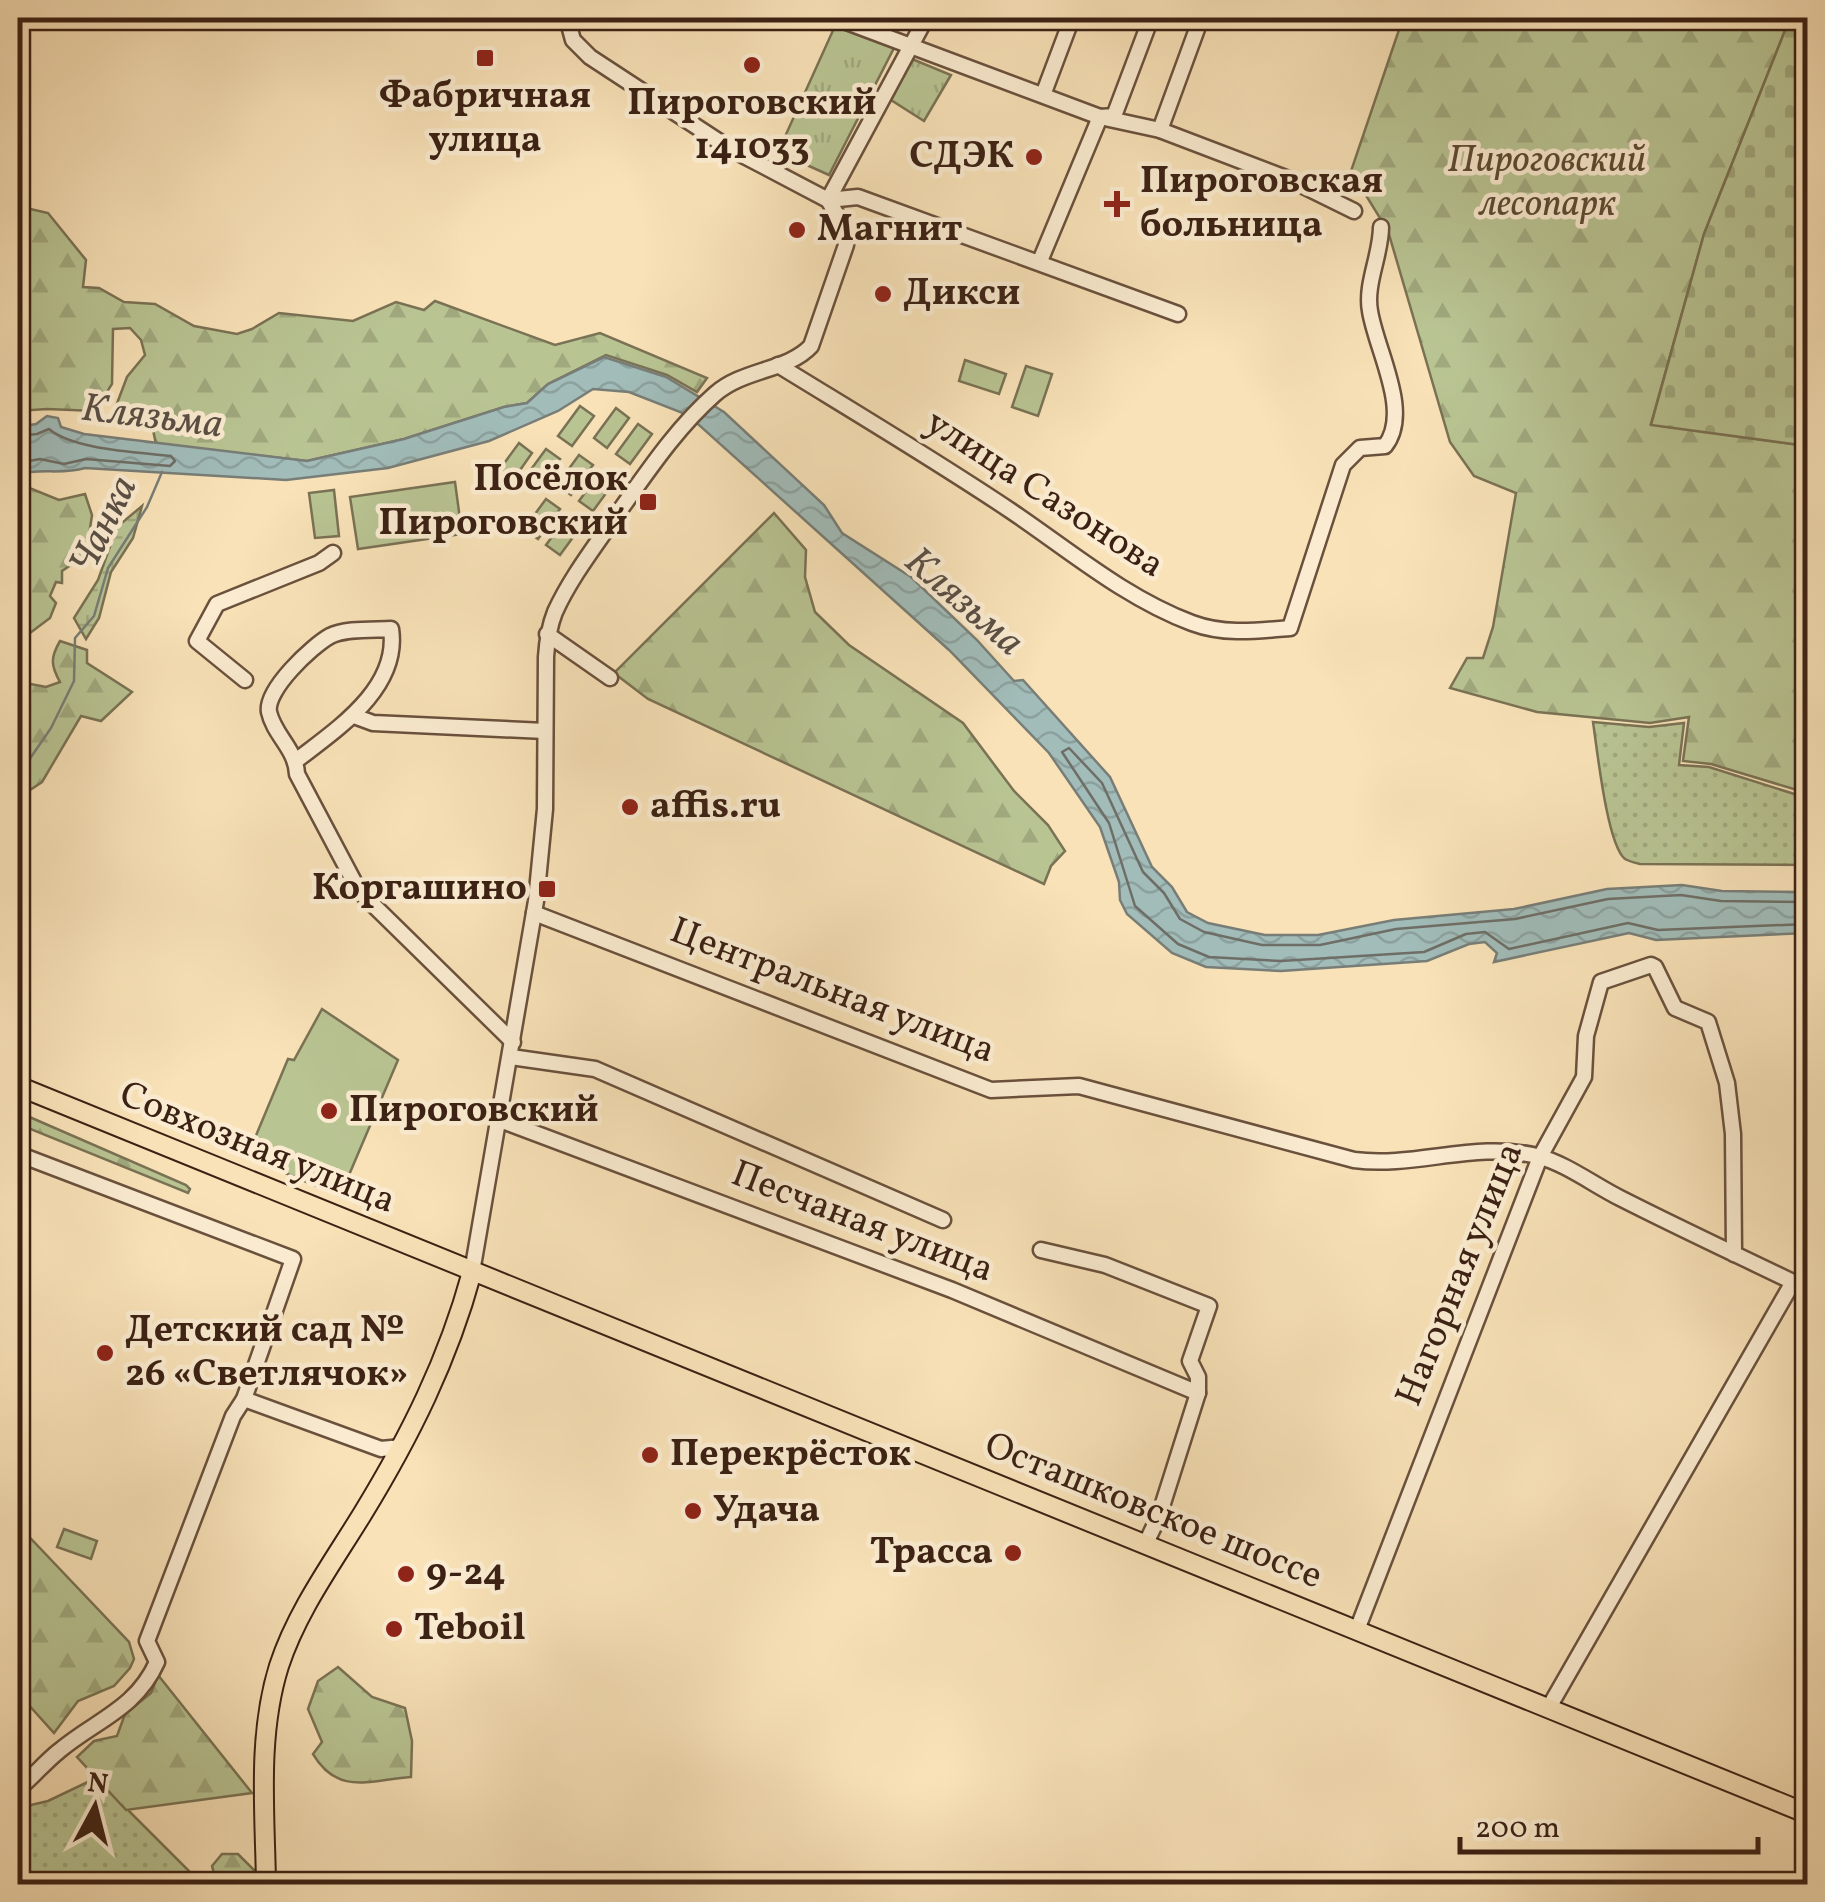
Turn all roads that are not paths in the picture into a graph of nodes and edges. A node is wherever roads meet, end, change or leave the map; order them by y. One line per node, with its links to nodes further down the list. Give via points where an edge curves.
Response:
1 (568, 18): 11 (street, via 573,40 590,57 729,148)
2 (836, 18): 7 (street)
3 (926, 18): 7 (street)
4 (1072, 18): 8 (street)
5 (1151, 18): 9 (street, via 1114,116)
6 (1197, 29): 10 (street)
7 (912, 47): 8 (street); 11 (street)
8 (1043, 96): 9 (street)
9 (1100, 117): 10 (street); 14 (street)
10 (1160, 130): 12 (street)
11 (828, 200): 14 (street, via 858,197); 16 (street, via 842,222 844,259 811,346)
12 (1354, 211)
13 (1381, 227): 16 (street, улица Сазонова, via 1369,308 1396,416 1393,436 1385,446 1360,448 1343,465 1290,628 1236,632 1193,624 1148,602)
14 (1040, 262): 15 (street)
15 (1178, 314)
16 (778, 365): 18 (street, via 716,392 685,426 568,587)
17 (333, 553): 20 (street, via 217,604 197,640)
18 (547, 634): 19 (street); 22 (street)
19 (610, 678)
20 (246, 680)
21 (354, 716): 22 (street); 23 (street); 23 (street, via 384,673 391,629 332,634 286,674 270,697 269,713)
22 (546, 731): 24 (street)
23 (297, 760): 25 (street, via 297,774 360,890)
24 (534, 913): 25 (street); 29 (street, Центральная улица, via 991,1090 1079,1086 1377,1163 1467,1151)
25 (512, 1050): 27 (street); 30 (street, via 595,1069)
26 (18, 1086): 33 (main road, Совхозная улица)
27 (500, 1120): 33 (street); 34 (street, Песчаная улица, via 952,1290)
28 (18, 1154): 35 (street, via 293,1259)
29 (1540, 1157): 32 (street, Центральная улица); 32 (street, Нагорная улица, via 1584,1077 1586,1036 1601,982 1655,967 1675,1008 1708,1022 1727,1083); 40 (street, Нагорная улица)
30 (943, 1220)
31 (1041, 1250): 34 (street, via 1105,1265 1210,1306 1190,1361)
32 (1734, 1254): 41 (street, Центральная улица, via 1794,1282)
33 (472, 1272): 36 (main road, via 443,1364); 39 (main road, Осташковское шоссе)
34 (1198, 1393): 39 (street)
35 (244, 1399): 37 (street); 42 (street, via 146,1641 157,1662 146,1685)
36 (402, 1447): 37 (street); 38 (main road)
37 (380, 1450): 38 (street)
38 (390, 1467): 44 (main road, via 304,1609 279,1666 266,1733)
39 (1146, 1543): 40 (main road, Осташковское шоссе)
40 (1357, 1630): 41 (main road, Осташковское шоссе)
41 (1548, 1709): 43 (main road, Осташковское шоссе)
42 (18, 1790)
43 (1808, 1814)
44 (266, 1884)

